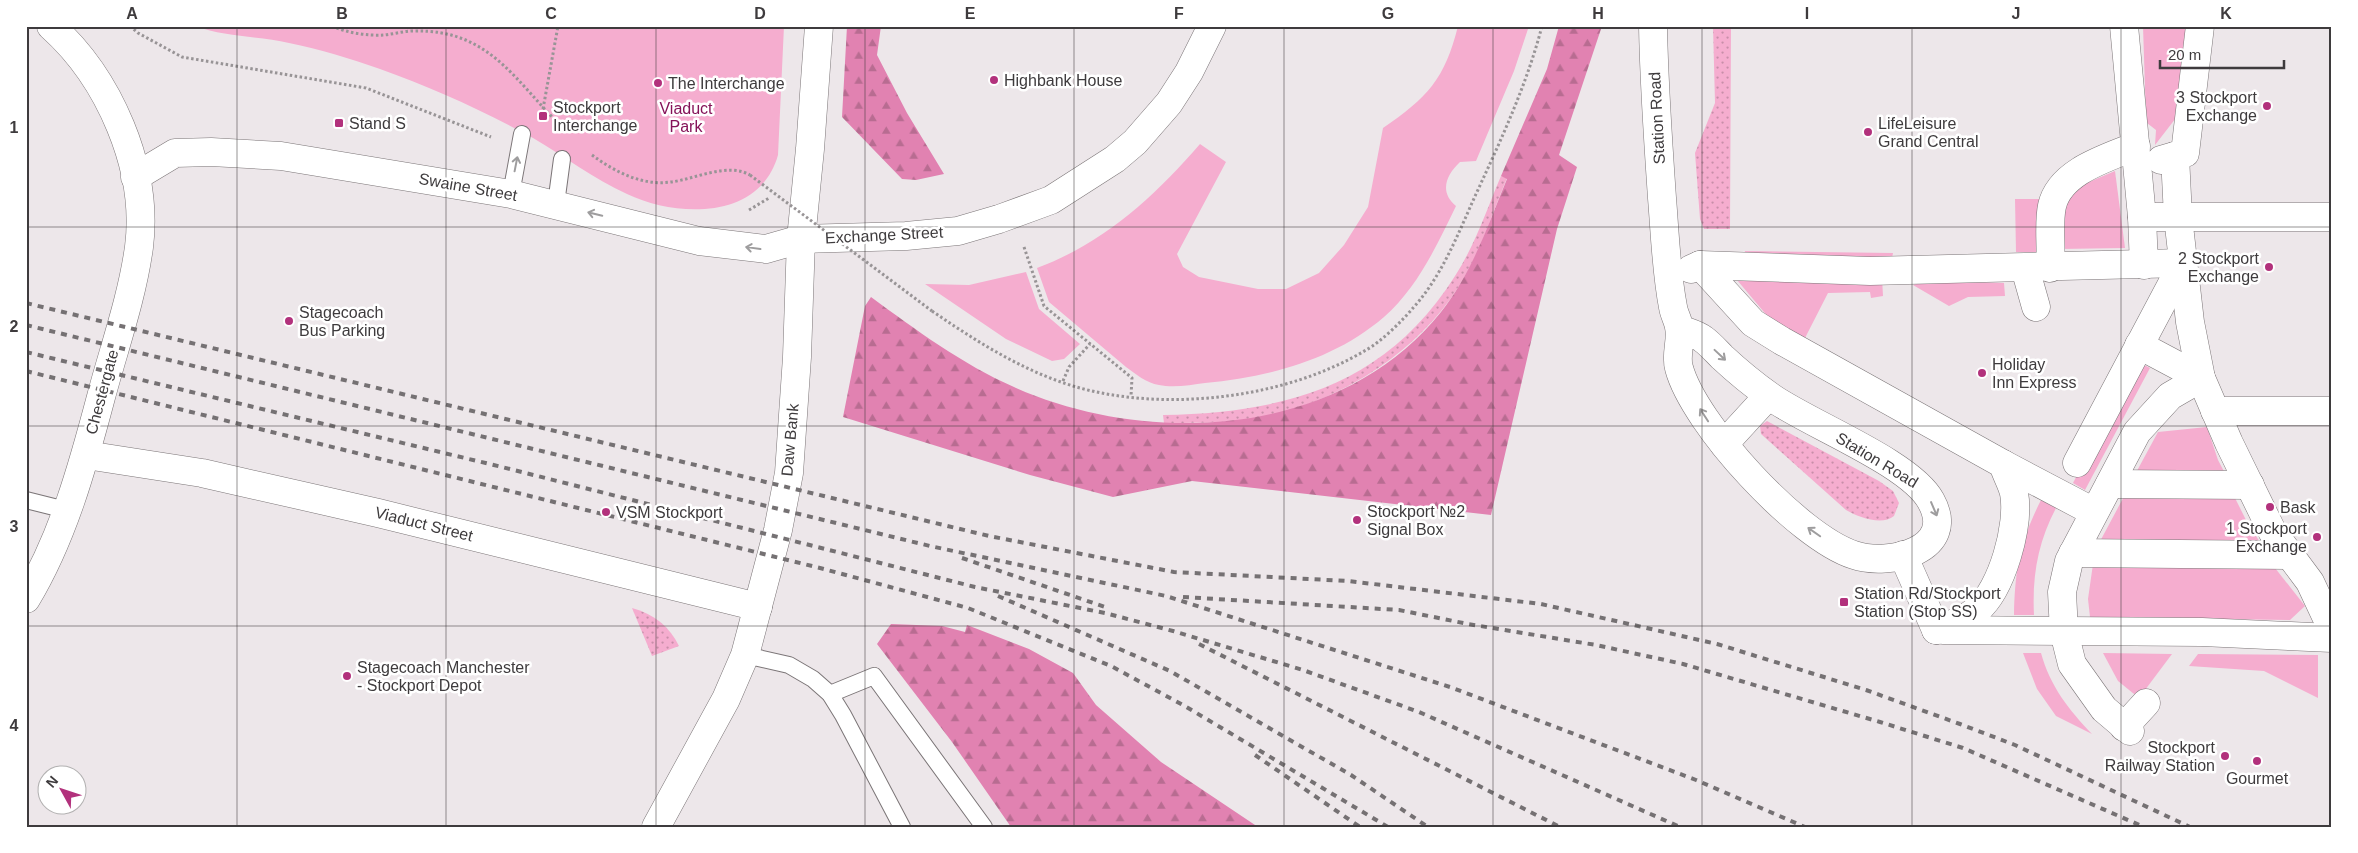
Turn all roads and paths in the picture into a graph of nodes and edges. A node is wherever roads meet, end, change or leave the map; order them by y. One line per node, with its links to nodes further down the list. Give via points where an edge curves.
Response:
1 (51, 26): 23 (street, Chestergate, via 83,59 98,82 122,133)
2 (130, 26): 18 (path, via 182,57 366,88)
3 (332, 26): 13 (path)
4 (353, 26): 13 (path)
5 (441, 26): 14 (path)
6 (558, 26): 15 (path)
7 (818, 26): 30 (street, Daw Bank)
8 (1212, 26): 30 (street, Exchange Street, via 1189,72 1146,130 1115,159 1051,200 999,220 958,231)
9 (1542, 26): 43 (path, via 1534,59 1448,257 1413,309 1368,350 1325,371 1278,387 1220,398 1165,400)
10 (1653, 26): 35 (street, Station Road)
11 (2124, 26): 20 (street)
12 (2200, 26): 21 (street, via 2185,153)
13 (356, 32): 14 (path, via 369,35 414,30)
14 (436, 32): 15 (path, via 478,44 505,65)
15 (543, 109): 17 (path)
16 (522, 134): 25 (lane, one-way to 16)
17 (571, 135)
18 (494, 138)
19 (588, 152): 42 (path, bridge, via 606,165 638,180 669,182 733,169 750,175 984,346)
20 (2137, 156): 21 (street); 27 (street); 34 (street, via 2070,177 2058,189)
21 (2175, 156): 28 (street)
22 (562, 159): 25 (lane)
23 (135, 176): 25 (street, Swaine Street, via 175,153 281,156); 48 (street, Chestergate, via 140,211 139,246)
24 (779, 188): 26 (path, via 766,201)
25 (534, 199): 30 (street, Swaine Street, one-way to 25, via 766,249 699,241)
26 (745, 211)
27 (2142, 217): 28 (street); 33 (street)
28 (2178, 217): 29 (street); 31 (street)
29 (2332, 217)
30 (800, 239): 60 (street, Daw Bank, via 797,357 789,473)
31 (2183, 262): 33 (street); 40 (street); 41 (street)
32 (1700, 265): 34 (street, via 1870,271); 35 (street); 49 (street, via 1753,323)
33 (2144, 265): 34 (street)
34 (2038, 268): 37 (street)
35 (1669, 278): 38 (street, Station Road, via 1673,309)
36 (1036, 282): 39 (path, via 1044,306)
37 (2036, 307)
38 (1680, 329): 44 (street, Station Road, one-way to 44, via 1703,338); 47 (street, Station Road, one-way to 38, via 1678,367)
39 (1090, 344): 42 (path, via 1069,367); 43 (path, via 1132,378)
40 (2139, 345): 41 (street); 50 (street)
41 (2201, 378): 45 (street); 51 (street, via 2170,396 2137,432)
42 (1062, 382): 43 (path)
43 (1131, 396)
44 (1768, 396): 47 (street); 57 (street, Station Road, one-way to 57, via 1884,461 1924,489 1938,517 1938,525 1934,537 1924,546)
45 (2215, 411): 46 (street); 52 (street)
46 (2332, 411)
47 (1724, 444): 57 (street, Station Road, one-way to 47, via 1884,560 1869,559 1836,547 1778,504)
48 (86, 455): 54 (street, Chestergate); 60 (street, Viaduct Street, via 202,473 388,515)
49 (2003, 464): 50 (street); 62 (street, via 2014,493 2014,527 1998,582 1978,610)
50 (2067, 480): 55 (street)
51 (2110, 484): 52 (street); 55 (street)
52 (2250, 485): 58 (street, via 2272,531)
53 (26, 500): 54 (lane)
54 (66, 510): 59 (street, Chestergate)
55 (2094, 512): 56 (street)
56 (2074, 553): 58 (street); 63 (street, via 2062,592)
57 (1903, 555): 62 (street)
58 (2290, 555): 61 (street, via 2310,582)
59 (26, 599)
60 (758, 607): 65 (street, Daw Bank)
61 (2332, 629)
62 (1936, 630): 63 (street)
63 (2064, 632): 64 (street, via 2202,632); 67 (street, via 2072,664 2104,709 2127,729)
64 (2332, 638)
65 (745, 655): 66 (lane, via 789,665); 68 (street, Daw Bank, via 726,699)
66 (830, 694): 69 (lane); 70 (lane, via 874,676)
67 (2146, 702)
68 (656, 827)
69 (902, 827)
70 (984, 827)

